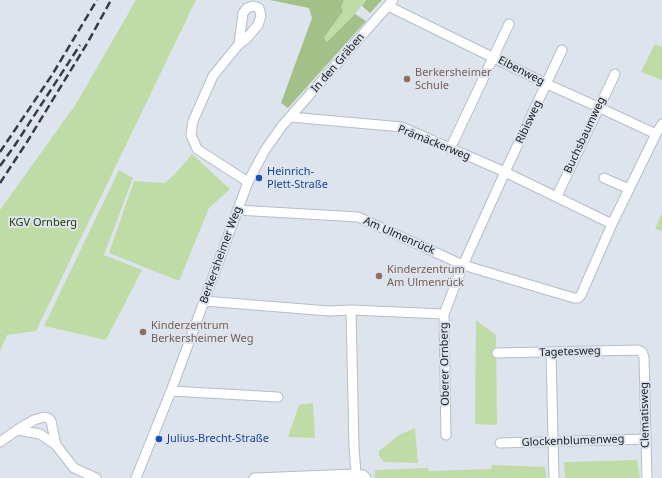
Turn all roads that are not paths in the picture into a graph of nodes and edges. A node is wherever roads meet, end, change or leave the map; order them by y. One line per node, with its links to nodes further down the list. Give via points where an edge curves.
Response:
1 (391, 3): 5 (street, Eibenweg); 9 (street, In den Gräben)
2 (509, 24): 5 (street)
3 (239, 44): 16 (street, via 213,76 192,121 191,135 196,149)
4 (562, 50): 7 (street, Ribisweg)
5 (494, 57): 7 (street, Eibenweg); 13 (street)
6 (615, 74): 8 (street, Buchsbaumweg)
7 (546, 84): 8 (street, Eibenweg); 14 (street, Ribisweg)
8 (598, 107): 12 (street, Eibenweg); 18 (street, Buchsbaumweg)
9 (290, 117): 11 (street, In den Gräben); 13 (street, Prämäckerweg, via 402,127)
10 (662, 124): 12 (street)
11 (282, 126): 16 (street, Berkersheimer Weg, via 265,150)
12 (656, 134): 17 (street)
13 (450, 149): 14 (street, Prämäckerweg)
14 (505, 172): 18 (street, Prämäckerweg); 21 (street)
15 (604, 178): 17 (street)
16 (248, 182): 19 (street, Berkersheimer Weg)
17 (629, 189): 20 (street)
18 (557, 196): 20 (street, Prämäckerweg)
19 (237, 210): 21 (street, Am Ulmenrück, via 358,217); 22 (street, Berkersheimer Weg)
20 (612, 224): 21 (street, Am Ulmenrück, via 578,298)
21 (463, 265): 24 (street)
22 (204, 301): 23 (street, Oberer Ornberg, via 328,311); 28 (street, Berkersheimer Weg)
23 (351, 310): 24 (street, Oberer Ornberg); 37 (street)
24 (444, 314): 31 (street, Oberer Ornberg)
25 (642, 352): 27 (street, Tagetesweg, via 638,350); 32 (street, Clematisweg)
26 (497, 353): 27 (street, Tagetesweg)
27 (551, 353): 34 (street)
28 (171, 391): 29 (street); 39 (street, Berkersheimer Weg)
29 (278, 397)
30 (17, 430): 33 (street); 36 (street, via 40,434); 36 (street, via 34,420 48,418 51,421)
31 (446, 435)
32 (646, 439): 34 (street, Glockenblumenweg); 43 (street, Clematisweg)
33 (0, 442)
34 (553, 442): 35 (street, Glockenblumenweg); 42 (street)
35 (500, 443)
36 (56, 445): 38 (street, via 74,468)
37 (356, 474): 40 (street); 41 (street)
38 (96, 478)
39 (136, 478)
40 (254, 478)
41 (366, 478)
42 (554, 478)
43 (647, 478)

